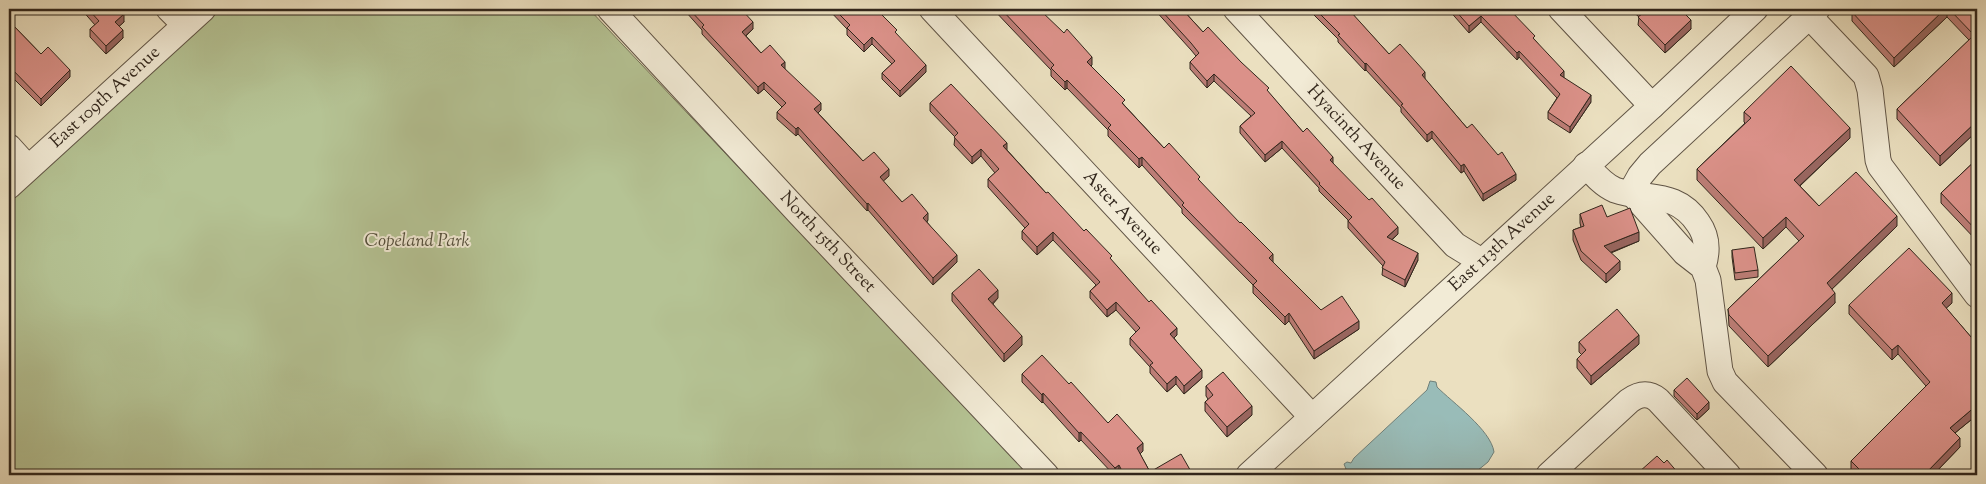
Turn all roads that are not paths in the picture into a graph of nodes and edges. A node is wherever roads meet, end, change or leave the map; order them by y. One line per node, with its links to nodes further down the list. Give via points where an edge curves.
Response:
1 (610, 9): 17 (street, North 15th Street)
2 (932, 9): 16 (street, Aster Avenue)
3 (1236, 9): 14 (street, Hyacinth Avenue, via 1455,245)
4 (1561, 9): 8 (street)
5 (1755, 9): 8 (street, East 113th Avenue)
6 (1813, 12): 13 (street, via 1650,164); 15 (street, via 1866,76 1880,166)
7 (186, 14): 11 (street, East 109th Avenue)
8 (1652, 106): 10 (street, East 113th Avenue)
9 (9, 147): 11 (street)
10 (1586, 165): 13 (street, via 1606,185); 14 (street, East 113th Avenue)
11 (28, 168): 12 (street, East 109th Avenue)
12 (9, 186)
13 (1631, 192): 21 (street, via 1683,206 1700,226 1706,241 1703,267 1709,286 1720,371 1725,382)
14 (1481, 261): 16 (street, East 113th Avenue)
15 (1976, 289)
16 (1312, 417): 18 (street, East 113th Avenue)
17 (1046, 475)
18 (1249, 475)
19 (1549, 475): 20 (street, via 1629,401 1644,394 1658,400)
20 (1728, 475)
21 (1815, 475)

